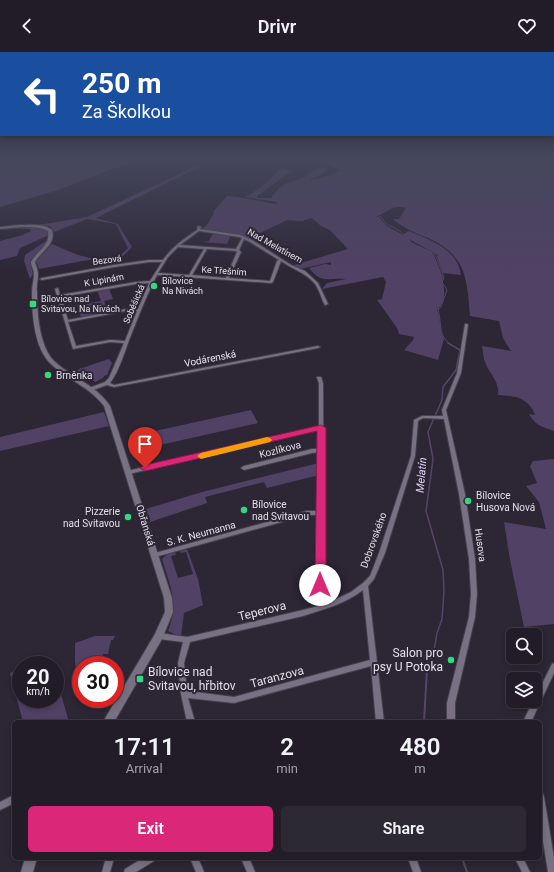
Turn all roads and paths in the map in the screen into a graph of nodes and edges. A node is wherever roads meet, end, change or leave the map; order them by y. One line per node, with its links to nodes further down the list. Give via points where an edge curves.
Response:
1 (0, 228): 24 (main road, Obřanská, via 50,229 51,242 33,262 36,272 34,294 40,343 51,360)
2 (198, 229): 3 (street, Nad Melatínem); 4 (street, Soběšická)
3 (243, 238): 6 (street); 16 (street, Nad Melatínem, via 304,272 317,284)
4 (177, 246): 5 (street); 7 (street, Soběšická)
5 (206, 248): 6 (street); 10 (street)
6 (237, 250): 12 (street, via 240,252)
7 (163, 261): 9 (street, Soběšická); 11 (street, Bezová, via 114,266)
8 (283, 264): 12 (street, Ke Třešním, via 278,262 272,282)
9 (156, 274): 10 (street, Ke Třešním); 13 (street, Soběšická)
10 (190, 276): 12 (street, Ke Třešním)
11 (42, 279)
12 (227, 279)
13 (152, 282): 15 (street, K Lipinám); 17 (street, Soběšická)
14 (57, 289): 15 (street)
15 (59, 296): 18 (street)
16 (326, 304)
17 (139, 310): 18 (street); 20 (street, Soběšická)
18 (66, 320): 20 (street, via 74,348)
19 (466, 325): 25 (street, Husova, via 459,373 444,410)
20 (126, 342): 23 (street, Soběšická)
21 (318, 347): 23 (street, Vodárenská, via 114,386)
22 (319, 378): 26 (street)
23 (107, 383): 24 (street)
24 (91, 389): 29 (main road, Obřanská, via 107,407)
25 (445, 418): 32 (street, Dobrovského, via 434,416 416,420 413,456 382,553 372,577); 42 (street, Husova, via 462,494 472,559 474,594 472,617 452,702)
26 (321, 428): 27 (street); 29 (street)
27 (321, 450): 28 (street, Kozlíkova); 30 (street)
28 (244, 468)
29 (129, 472): 31 (main road, Obřanská)
30 (321, 513): 31 (street, S. K. Neumanna, via 307,513); 33 (street)
31 (155, 555): 34 (main road, Obřanská, via 169,606)
32 (365, 585): 33 (street, Teperova, via 353,594); 36 (street)
33 (321, 608): 35 (street, Teperova)
34 (159, 636): 35 (street, Teperova); 39 (main road, Obřanská)
35 (187, 640): 38 (street, via 181,663)
36 (374, 662): 38 (street, Taranzova, via 234,700); 41 (street)
37 (554, 666): 43 (street)
38 (184, 694): 40 (street)
39 (109, 720)
40 (190, 720)
41 (380, 720)
42 (451, 720)
43 (528, 720)
44 (12, 800): 45 (street)
45 (0, 806)
46 (542, 810): 62 (street)
47 (30, 860): 56 (main road)
48 (109, 860): 57 (street)
49 (147, 860): 58 (street)
50 (195, 860): 59 (street)
51 (247, 860): 55 (street)
52 (250, 860): 55 (street)
53 (413, 860): 60 (street)
54 (520, 860): 61 (street)
55 (251, 871)
56 (27, 872)
57 (106, 872)
58 (128, 872)
59 (200, 872)
60 (416, 872)
61 (526, 872)
62 (552, 872)

